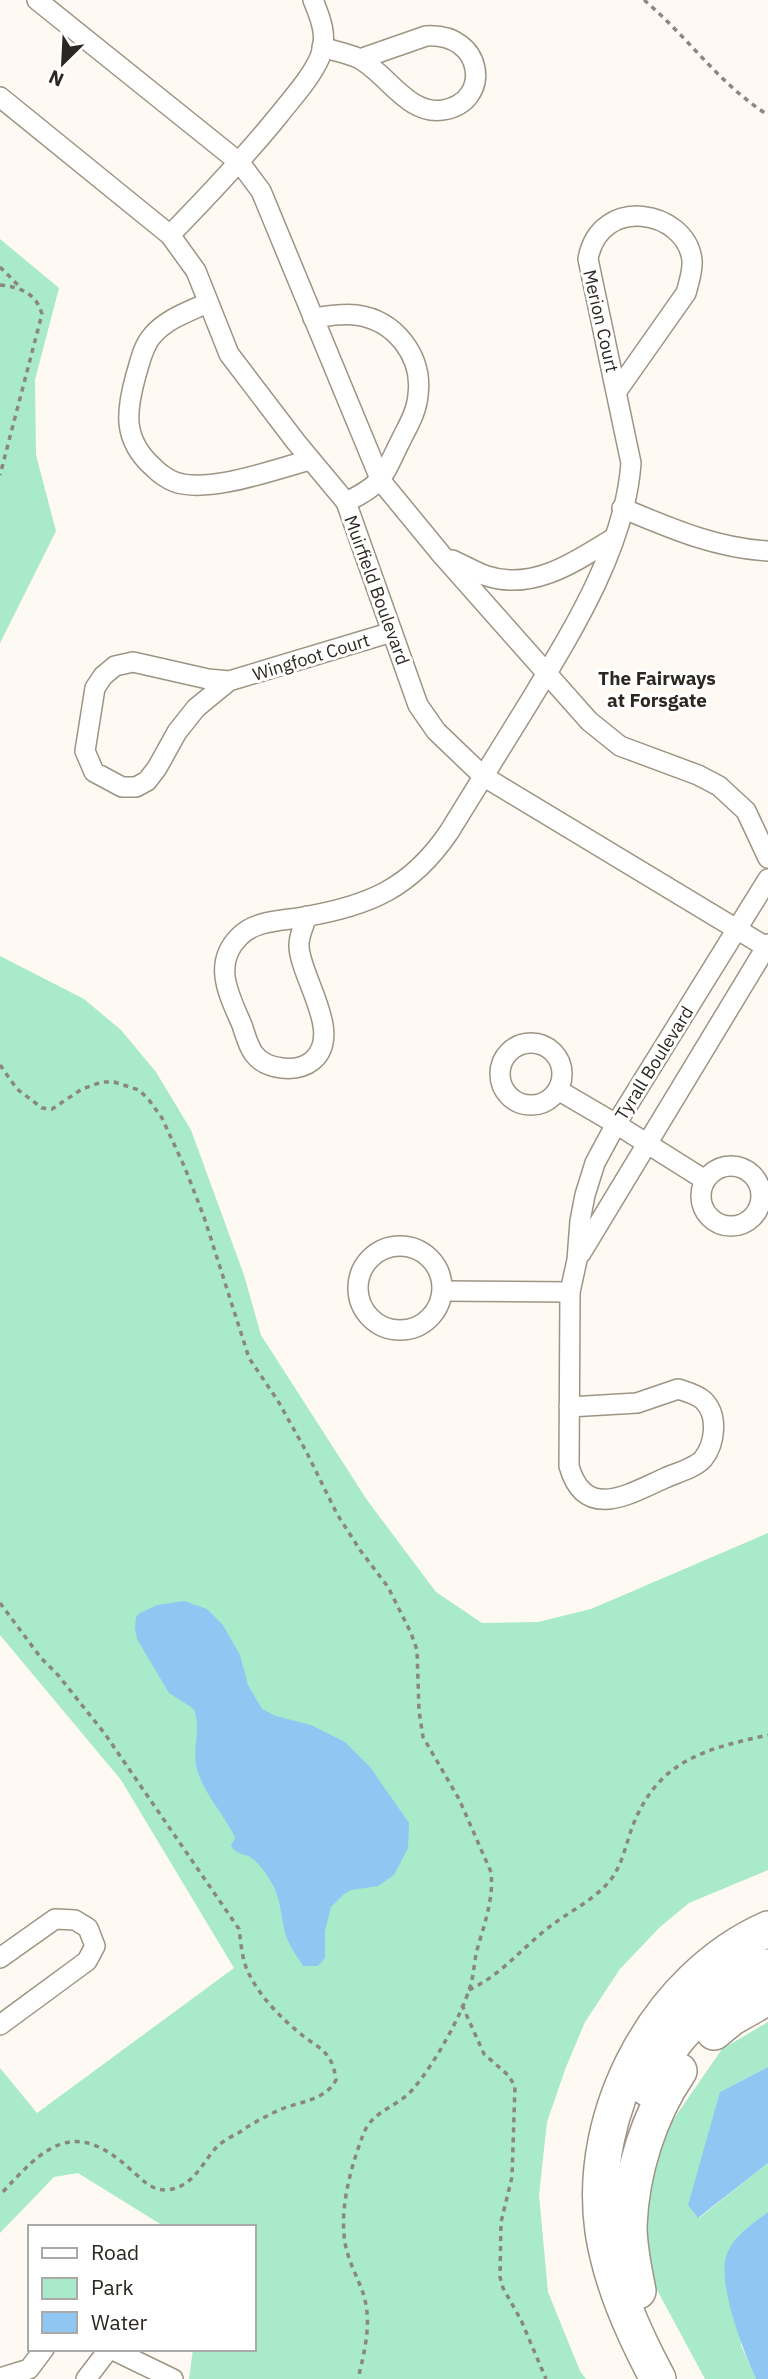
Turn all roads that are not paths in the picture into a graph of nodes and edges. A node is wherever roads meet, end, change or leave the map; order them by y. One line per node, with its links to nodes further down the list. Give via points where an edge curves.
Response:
1 (37, 0): 6 (street)
2 (313, 0): 3 (street, via 322,23)
3 (322, 47): 4 (street); 6 (street, via 303,84)
4 (359, 59): 4 (street, via 413,102 432,110 462,103 475,81 474,59 447,38 426,36)
5 (0, 97): 7 (street, Muirfield Boulevard)
6 (240, 163): 7 (street); 9 (street, via 261,191)
7 (170, 235): 8 (street, Muirfield Boulevard, via 196,271)
8 (207, 303): 11 (street, Muirfield Boulevard, via 229,354); 11 (street, via 166,323 151,337 141,357 128,404 128,424 145,460 174,482 192,485 219,484)
9 (313, 318): 12 (street); 12 (street, via 345,315 375,319 391,329 413,356 419,395 415,412)
10 (617, 391): 10 (street, Merion Court, via 686,292 691,274 692,258 678,233 663,222 636,215 597,233 587,259); 14 (street, Merion Court, via 631,463)
11 (310, 460): 13 (street, Muirfield Boulevard)
12 (381, 481): 13 (street); 17 (street)
13 (346, 502): 18 (street, Muirfield Boulevard)
14 (622, 508): 15 (street, Merion Court); 16 (street, via 693,537)
15 (612, 539): 17 (street, via 540,578 485,576); 19 (street, Merion Court, via 578,620)
16 (768, 551)
17 (442, 554): 19 (street)
18 (392, 632): 20 (street, Wingfoot Court); 21 (street, Muirfield Boulevard, via 418,705 436,732)
19 (546, 674): 21 (street, Merion Court); 22 (street, via 606,737 698,775 735,798)
20 (229, 681): 20 (street, Wingfoot Court, via 132,662 114,666 95,688 85,751 94,772 121,787 147,781 196,708)
21 (484, 776): 24 (street, Merion Court, via 434,855 404,883 356,904); 25 (street, Muirfield Boulevard)
22 (768, 858)
23 (768, 879): 25 (street, Tyrall Boulevard)
24 (307, 916): 24 (street, Merion Court, via 253,926 229,948 224,963 225,986 254,1054 276,1068 300,1067 312,1061 324,1039 325,1027 299,944)
25 (738, 928): 26 (street, Muirfield Boulevard); 28 (street, Tyrall Boulevard)
26 (767, 946): 28 (street, Tyrall Boulevard)
27 (558, 1090): 28 (street)
28 (631, 1133): 29 (street); 30 (street, Tyrall Boulevard); 30 (street, Tyrall Boulevard, via 595,1163 585,1195)
29 (705, 1180)
30 (577, 1260): 32 (street, Tyrall Boulevard)
31 (443, 1291): 31 (street, via 440,1272 431,1258 417,1248 401,1245 384,1248 371,1257 361,1271 358,1287 370,1317 384,1327 400,1330 430,1318); 32 (street)
32 (570, 1292): 33 (street, Tyrall Boulevard)
33 (569, 1407): 33 (street, Tyrall Boulevard, via 573,1482 598,1499 616,1500 701,1462 710,1448 711,1411 702,1400 678,1389 637,1404)
34 (768, 1929): 40 (highway, via 699,1974 672,2003)
35 (768, 1945): 40 (highway, via 704,1982 676,2007)
36 (0, 1958): 39 (street, via 55,1919 75,1920 88,1928 95,1946 87,1961)
37 (768, 1967): 41 (highway, via 693,2020 652,2076 639,2105 621,2194 623,2238)
38 (768, 1997): 41 (highway, via 710,2036 687,2061 656,2112 636,2172 629,2226)
39 (0, 2025)
40 (629, 2071): 48 (highway, via 604,2153 603,2228 623,2304)
41 (639, 2298): 49 (highway)
42 (43, 2351): 45 (street, via 30,2369)
43 (108, 2351): 46 (street)
44 (114, 2351): 47 (street)
45 (0, 2378)
46 (86, 2379)
47 (173, 2379)
48 (658, 2379)
49 (678, 2379)

